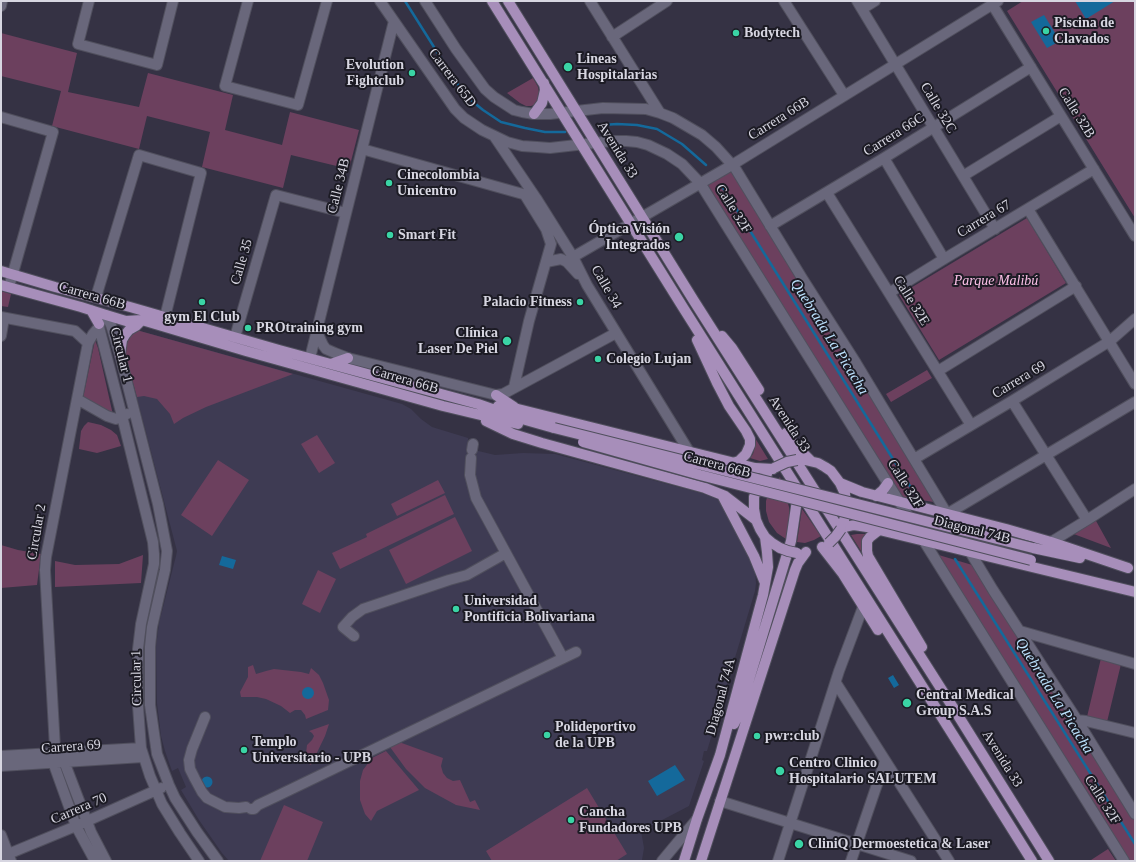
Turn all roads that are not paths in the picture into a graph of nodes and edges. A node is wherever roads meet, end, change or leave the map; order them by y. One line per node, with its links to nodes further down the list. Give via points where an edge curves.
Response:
1 (2, 1): 16 (street)
2 (89, 1): 3 (street, via 78,44 158,65)
3 (173, 1)
4 (248, 1): 5 (street, via 225,86 298,105)
5 (327, 1)
6 (380, 1): 17 (street, Carrera 65D)
7 (425, 1): 26 (street, Carrera 65D, via 485,89 514,110)
8 (492, 1): 21 (main road, Avenida 33)
9 (508, 1): 23 (main road, Avenida 33)
10 (590, 1): 18 (street)
11 (666, 1): 18 (street)
12 (784, 1): 22 (street)
13 (875, 1): 15 (street)
14 (995, 3): 19 (street, Carrera 66B); 20 (street, Calle 32B)
15 (860, 5): 19 (street, Calle 32C)
16 (1, 6)
17 (394, 21): 30 (street, Carrera 65D, via 459,114); 33 (street, Calle 34B)
18 (612, 36): 24 (street)
19 (895, 64): 22 (street, Carrera 66B); 29 (street, Calle 32C)
20 (1031, 67): 27 (street, Calle 32B); 29 (street, Carrera 66C)
21 (544, 83): 25 (main road, Avenida 33); 26 (main road, via 542,103)
22 (844, 95): 35 (street, Carrera 66B)
23 (577, 112): 24 (street, Carrera 65D, via 624,108); 25 (street, Carrera 65D); 31 (main road, Avenida 33)
24 (660, 112): 35 (street, Carrera 65D, via 702,135 716,146)
25 (563, 113): 26 (street, Carrera 65D); 32 (main road, Avenida 33)
26 (534, 114)
27 (1061, 116): 36 (street, Calle 32B); 37 (street)
28 (1, 117): 53 (street, via 53,132)
29 (934, 127): 34 (street, Carrera 66C); 37 (street, Calle 32C)
30 (494, 136): 32 (street, Carrera 65D, via 507,142 537,147); 41 (street, Calle 34)
31 (596, 143): 32 (street, Carrera 65D); 38 (street, Carrera 65D, via 626,141 648,145 667,154); 44 (main road, Avenida 33)
32 (582, 145): 45 (main road, Avenida 33)
33 (362, 149): 40 (street); 43 (street, Calle 34B)
34 (884, 158): 39 (street, Carrera 66C); 50 (street)
35 (729, 166): 38 (street, Carrera 66B); 46 (street, Calle 32F)
36 (1094, 169): 42 (street, Carrera 67); 48 (street, Calle 32B)
37 (963, 176): 47 (street, Calle 32C)
38 (703, 181): 44 (street, Carrera 66B); 104 (street, Calle 32F)
39 (827, 193): 46 (street, Carrera 66C); 57 (street, Calle 32E)
40 (524, 195): 41 (street); 51 (street, via 550,238)
41 (536, 198): 49 (street, Calle 34)
42 (1028, 209): 47 (street, Carrera 67); 56 (street)
43 (346, 212): 69 (street, Calle 34B); 72 (street, Calle 35, via 276,195)
44 (642, 217): 45 (street, Carrera 66B); 59 (main road, Avenida 33)
45 (631, 224): 49 (street, Carrera 66B); 61 (main road, Avenida 33)
46 (770, 226): 98 (street, Calle 32F)
47 (995, 229): 50 (street, Carrera 67)
48 (1135, 236)
49 (573, 257): 54 (street, Calle 34)
50 (944, 259): 57 (street, Carrera 67)
51 (546, 262): 54 (street, via 567,262); 81 (street)
52 (1, 271): 53 (main road, Carrera 66B)
53 (13, 274): 55 (street); 58 (main road, Carrera 66B)
54 (587, 284): 70 (street, Calle 34)
55 (5, 286): 62 (main road, Carrera 66B)
56 (1076, 286): 73 (street); 79 (street)
57 (889, 293): 79 (street, Calle 32E)
58 (96, 297): 60 (main road, Carrera 66B); 63 (main road); 65 (street, via 139,155 202,173)
59 (694, 301): 99 (main road, via 732,348 793,443); 139 (main road, Avenida 33)
60 (128, 306): 63 (main road); 65 (main road, Carrera 66B)
61 (684, 309): 100 (main road, via 717,383 750,439 746,454); 107 (main road, Avenida 33)
62 (91, 310): 63 (main road, Carrera 66B); 68 (main road)
63 (106, 315): 67 (main road, Carrera 66B, via 126,320); 68 (street, Circular 1); 75 (street, Circular 1)
64 (3, 317): 71 (street); 74 (street, via 74,331)
65 (165, 317): 72 (main road, Carrera 66B)
66 (1135, 319): 73 (street, Carrera 69)
67 (142, 320): 75 (main road, via 125,334); 89 (main road, Carrera 66B, via 246,352)
68 (99, 325): 74 (street, Circular 2); 90 (street, Circular 1)
69 (317, 332): 76 (street, Calle 34B); 77 (street, Carrera 66B, via 326,349)
70 (616, 333): 81 (street); 95 (street, Calle 34)
71 (1, 336)
72 (235, 337): 76 (main road, Carrera 66B)
73 (1110, 341): 80 (street); 84 (street, Carrera 69)
74 (88, 343): 83 (street, Circular 2)
75 (120, 355): 88 (street, Circular 1)
76 (310, 358): 78 (main road, Carrera 66B)
77 (348, 358): 78 (main road); 82 (street, Carrera 66B)
78 (331, 364): 86 (main road, Carrera 66B)
79 (938, 371): 91 (street, Calle 32E)
80 (1135, 384)
81 (514, 387): 82 (street)
82 (496, 395): 87 (main road)
83 (77, 399): 90 (street, via 107,416 116,419); 144 (street, Circular 2, via 44,570)
84 (1012, 401): 91 (street, Carrera 69); 96 (street)
85 (1135, 402): 96 (street)
86 (478, 404): 87 (main road); 92 (main road, Carrera 66B)
87 (518, 409): 93 (main road)
88 (134, 411): 90 (street); 149 (street, Circular 1, via 158,504 167,551 152,627 149,667 154,738)
89 (470, 413): 92 (main road, Carrera 66B); 102 (main road, via 514,434)
90 (122, 416): 143 (street, Circular 1, via 154,554 138,649 138,706)
91 (971, 425): 98 (street, Carrera 69)
92 (554, 431): 107 (main road, Carrera 66B, bridge); 110 (main road, Carrera 66B, bridge, via 700,475)
93 (663, 446): 95 (main road); 102 (main road, via 666,456 664,466)
94 (472, 451): 125 (street, via 470,475 476,498)
95 (690, 453): 97 (main road)
96 (1046, 455): 112 (street); 114 (street)
97 (708, 457): 100 (main road); 105 (main road, via 700,473)
98 (914, 459): 112 (street, Calle 32F)
99 (811, 461): 101 (main road, bridge, via 797,460); 103 (main road, via 831,471)
100 (733, 463): 101 (main road, via 755,468)
101 (773, 468): 113 (main road, via 764,476 754,497)
102 (652, 473): 105 (main road)
103 (840, 483): 109 (main road); 115 (main road, via 845,494 846,506)
104 (888, 483): 109 (main road); 111 (street, Calle 32F)
105 (705, 488): 108 (main road)
106 (1135, 489): 114 (street)
107 (800, 491): 128 (main road, Diagonal 74B, bridge); 138 (main road, Avenida 33); 145 (main road, via 791,541 738,716)
108 (722, 495): 113 (main road); 129 (main road)
109 (876, 496): 111 (main road)
110 (802, 501): 130 (main road, Diagonal 74B, bridge, via 1031,560)
111 (900, 502): 112 (main road); 120 (street, Calle 32F)
112 (947, 514): 116 (street, Calle 32F); 117 (main road)
113 (756, 520): 119 (main road)
114 (1087, 520): 121 (street)
115 (841, 529): 118 (main road, via 860,526); 122 (main road, bridge)
116 (956, 529): 123 (main road); 124 (street, Calle 32F)
117 (1006, 529): 121 (main road); 127 (main road, via 997,543)
118 (879, 530): 120 (main road); 139 (main road, via 867,541 868,556 928,656)
119 (765, 537): 126 (main road, bridge, via 780,548); 129 (main road, Diagonal 74A, via 768,560)
120 (925, 541): 123 (main road); 175 (street, Calle 32F)
121 (1050, 542): 128 (main road)
122 (826, 545): 126 (main road); 131 (main road)
123 (951, 547): 124 (main road)
124 (970, 552): 127 (main road); 132 (street, Calle 32F)
125 (506, 553): 133 (street, via 467,575 363,609 343,627); 135 (street)
126 (801, 553): 151 (main road, Diagonal 74A)
127 (999, 559): 130 (main road)
128 (1133, 570)
129 (766, 584): 145 (main road, Diagonal 74A)
130 (1135, 591)
131 (863, 607): 137 (street); 138 (main road)
132 (1020, 632): 136 (street); 141 (street, Calle 32F)
133 (354, 636)
134 (576, 652): 135 (street)
135 (563, 658): 140 (street, via 249,808 226,807 207,798 190,769 189,760)
136 (1135, 664)
137 (836, 683): 147 (street); 155 (street)
138 (933, 704): 173 (main road, Avenida 33)
139 (954, 709): 174 (main road, Avenida 33)
140 (204, 717)
141 (1077, 720): 142 (street); 152 (street, Calle 32F)
142 (1135, 733)
143 (142, 752): 144 (street, Carrera 69); 150 (street, Circular 1)
144 (57, 755): 146 (street, Carrera 69); 148 (street, Carrera 69); 154 (street, Circular 2); 156 (street, Circular 2)
145 (720, 755): 153 (main road, Diagonal 74A)
146 (1, 756)
147 (885, 761): 158 (street); 159 (street)
148 (1, 766)
149 (168, 785): 150 (street, Carrera 70); 161 (street, Circular 1)
150 (156, 791): 154 (street, Carrera 70); 164 (street, Circular 1)
151 (720, 801): 155 (street); 167 (main road, Diagonal 74A)
152 (1135, 814)
153 (697, 819): 165 (street); 166 (main road, Diagonal 74A)
154 (86, 821): 156 (street, Carrera 70); 163 (street, Circular 2)
155 (790, 823): 158 (street); 168 (street)
156 (76, 826): 160 (street, Carrera 70); 162 (street, Circular 2)
157 (1, 835): 160 (street)
158 (856, 844): 169 (street); 170 (street)
159 (942, 850): 171 (street); 172 (street)
160 (7, 857)
161 (212, 859)
162 (95, 861)
163 (106, 861)
164 (199, 861)
165 (662, 861)
166 (684, 861)
167 (701, 861)
168 (778, 861)
169 (850, 861)
170 (911, 861)
171 (937, 861)
172 (949, 861)
173 (1032, 861)
174 (1049, 861)
175 (1124, 861)

